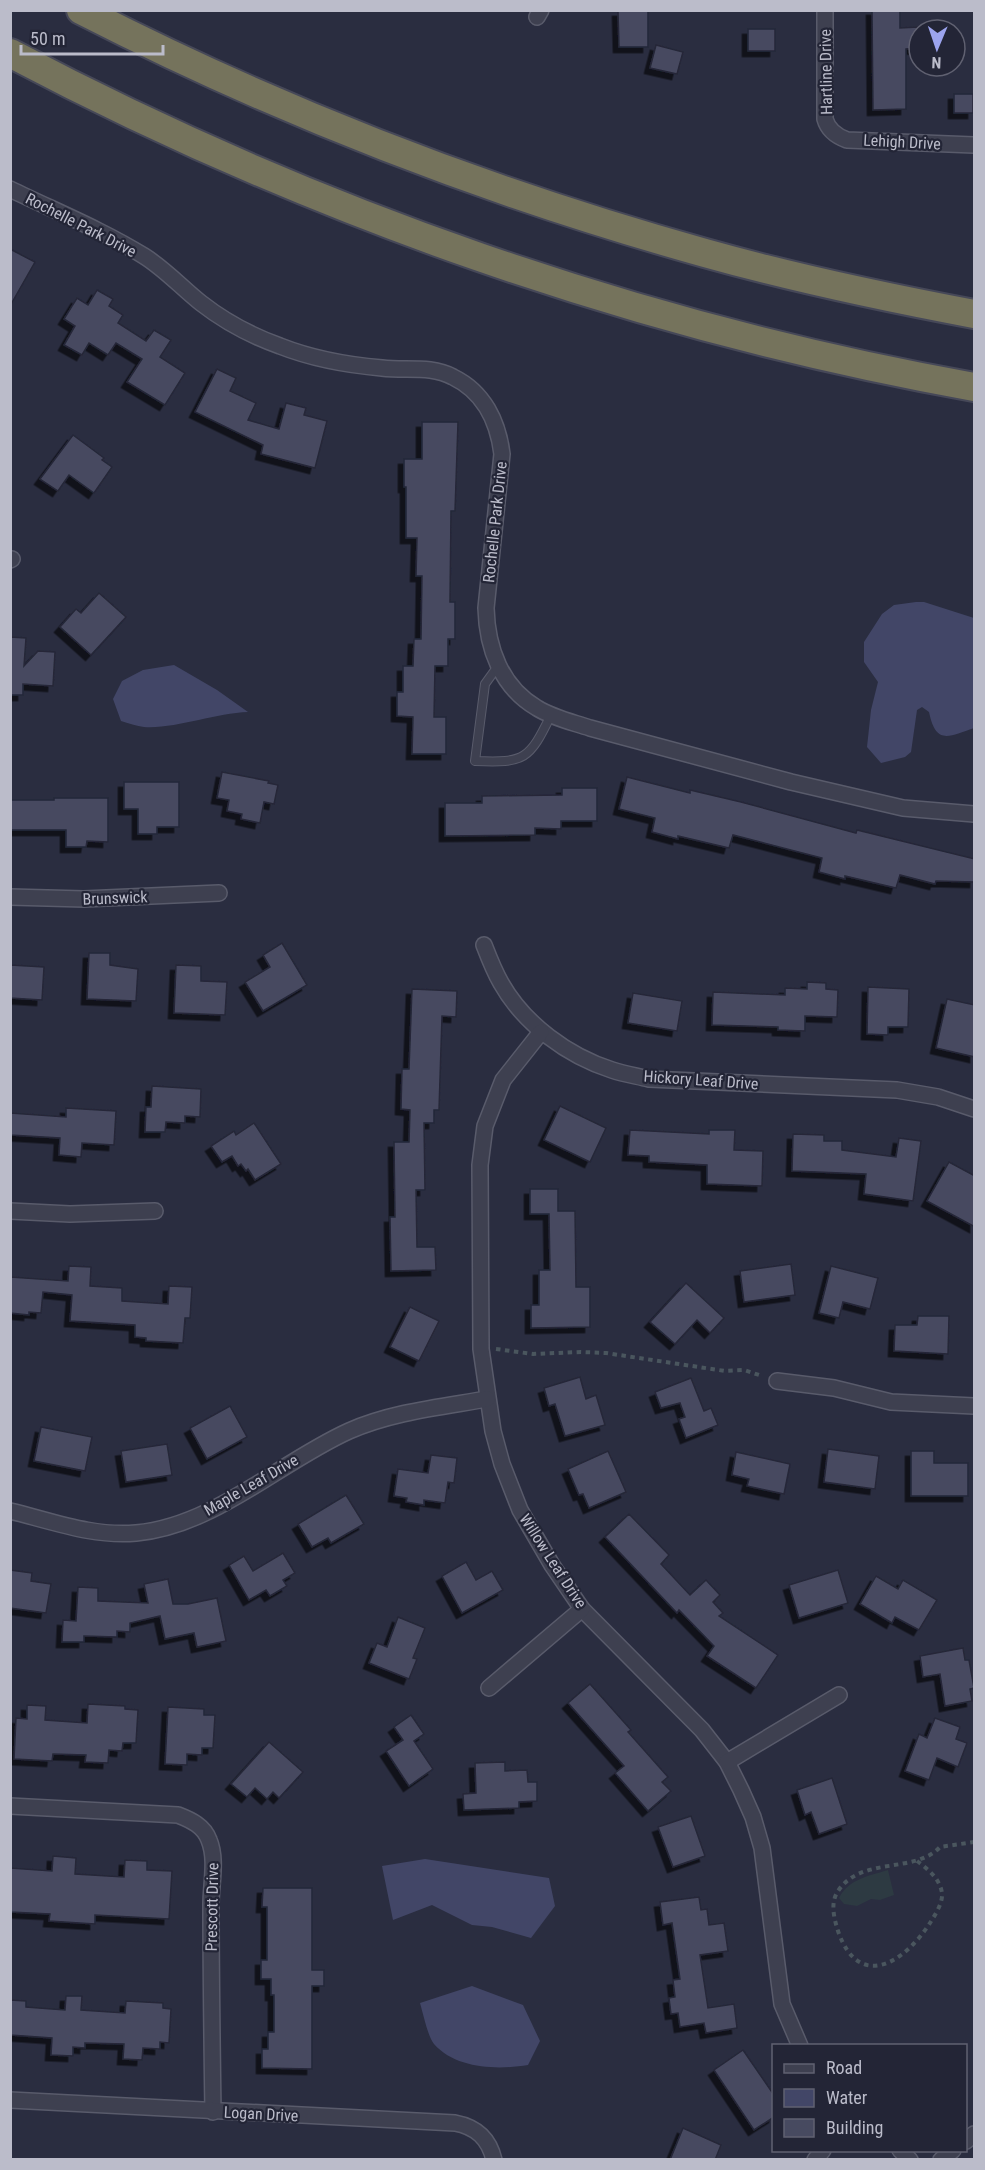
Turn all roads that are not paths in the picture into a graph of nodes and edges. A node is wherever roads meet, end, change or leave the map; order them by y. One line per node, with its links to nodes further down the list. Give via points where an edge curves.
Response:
1 (81, 10): 7 (highway, via 278,103 484,184 706,254)
2 (825, 10): 4 (street, Hartline Drive, via 825,119)
3 (10, 53): 10 (highway, via 260,172 461,250 682,319 840,360)
4 (832, 132): 5 (street, Lehigh Drive, via 847,140)
5 (975, 145)
6 (10, 189): 11 (street, Rochelle Park Drive, via 147,258 202,304 260,338 294,352 339,363 441,372 455,377 476,394 494,419 502,454 486,608 486,629)
7 (910, 302): 8 (highway); 9 (highway)
8 (975, 307)
9 (975, 314)
10 (975, 387)
11 (498, 666): 12 (street, Rochelle Park Drive, via 523,697); 12 (lane, via 485,684 475,761 512,761 530,752)
12 (551, 715): 13 (street, Rochelle Park Drive, via 790,782 903,808)
13 (975, 814)
14 (219, 893): 15 (street, Brunswick, via 84,899)
15 (10, 897)
16 (484, 945): 17 (street, Hickory Leaf Drive, via 501,983)
17 (541, 1032): 18 (street, Hickory Leaf Drive, via 611,1070 649,1079 897,1090); 22 (street, Willow Leaf Drive, via 503,1080 485,1125 480,1165 481,1349)
18 (975, 1109)
19 (10, 1211): 20 (street)
20 (155, 1211)
21 (777, 1381): 23 (street, via 834,1388 891,1402)
22 (487, 1399): 24 (street, Maple Leaf Drive, via 400,1415 350,1430 209,1511 166,1527 138,1533 94,1532); 25 (street, Willow Leaf Drive, via 502,1464 520,1510)
23 (975, 1406)
24 (10, 1511)
25 (582, 1609): 26 (street); 28 (street, Willow Leaf Drive, via 702,1730)
26 (489, 1688)
27 (839, 1695): 28 (street)
28 (726, 1762): 30 (street, Willow Leaf Drive, via 753,1817 762,1848 782,2004)
29 (10, 1806): 32 (street, Prescott Drive, via 178,1815 201,1828 209,1838)
30 (800, 2044)
31 (10, 2100): 32 (street, Logan Drive)
32 (213, 2112): 33 (street, Logan Drive, via 454,2123 477,2130 492,2150)
33 (494, 2160)

